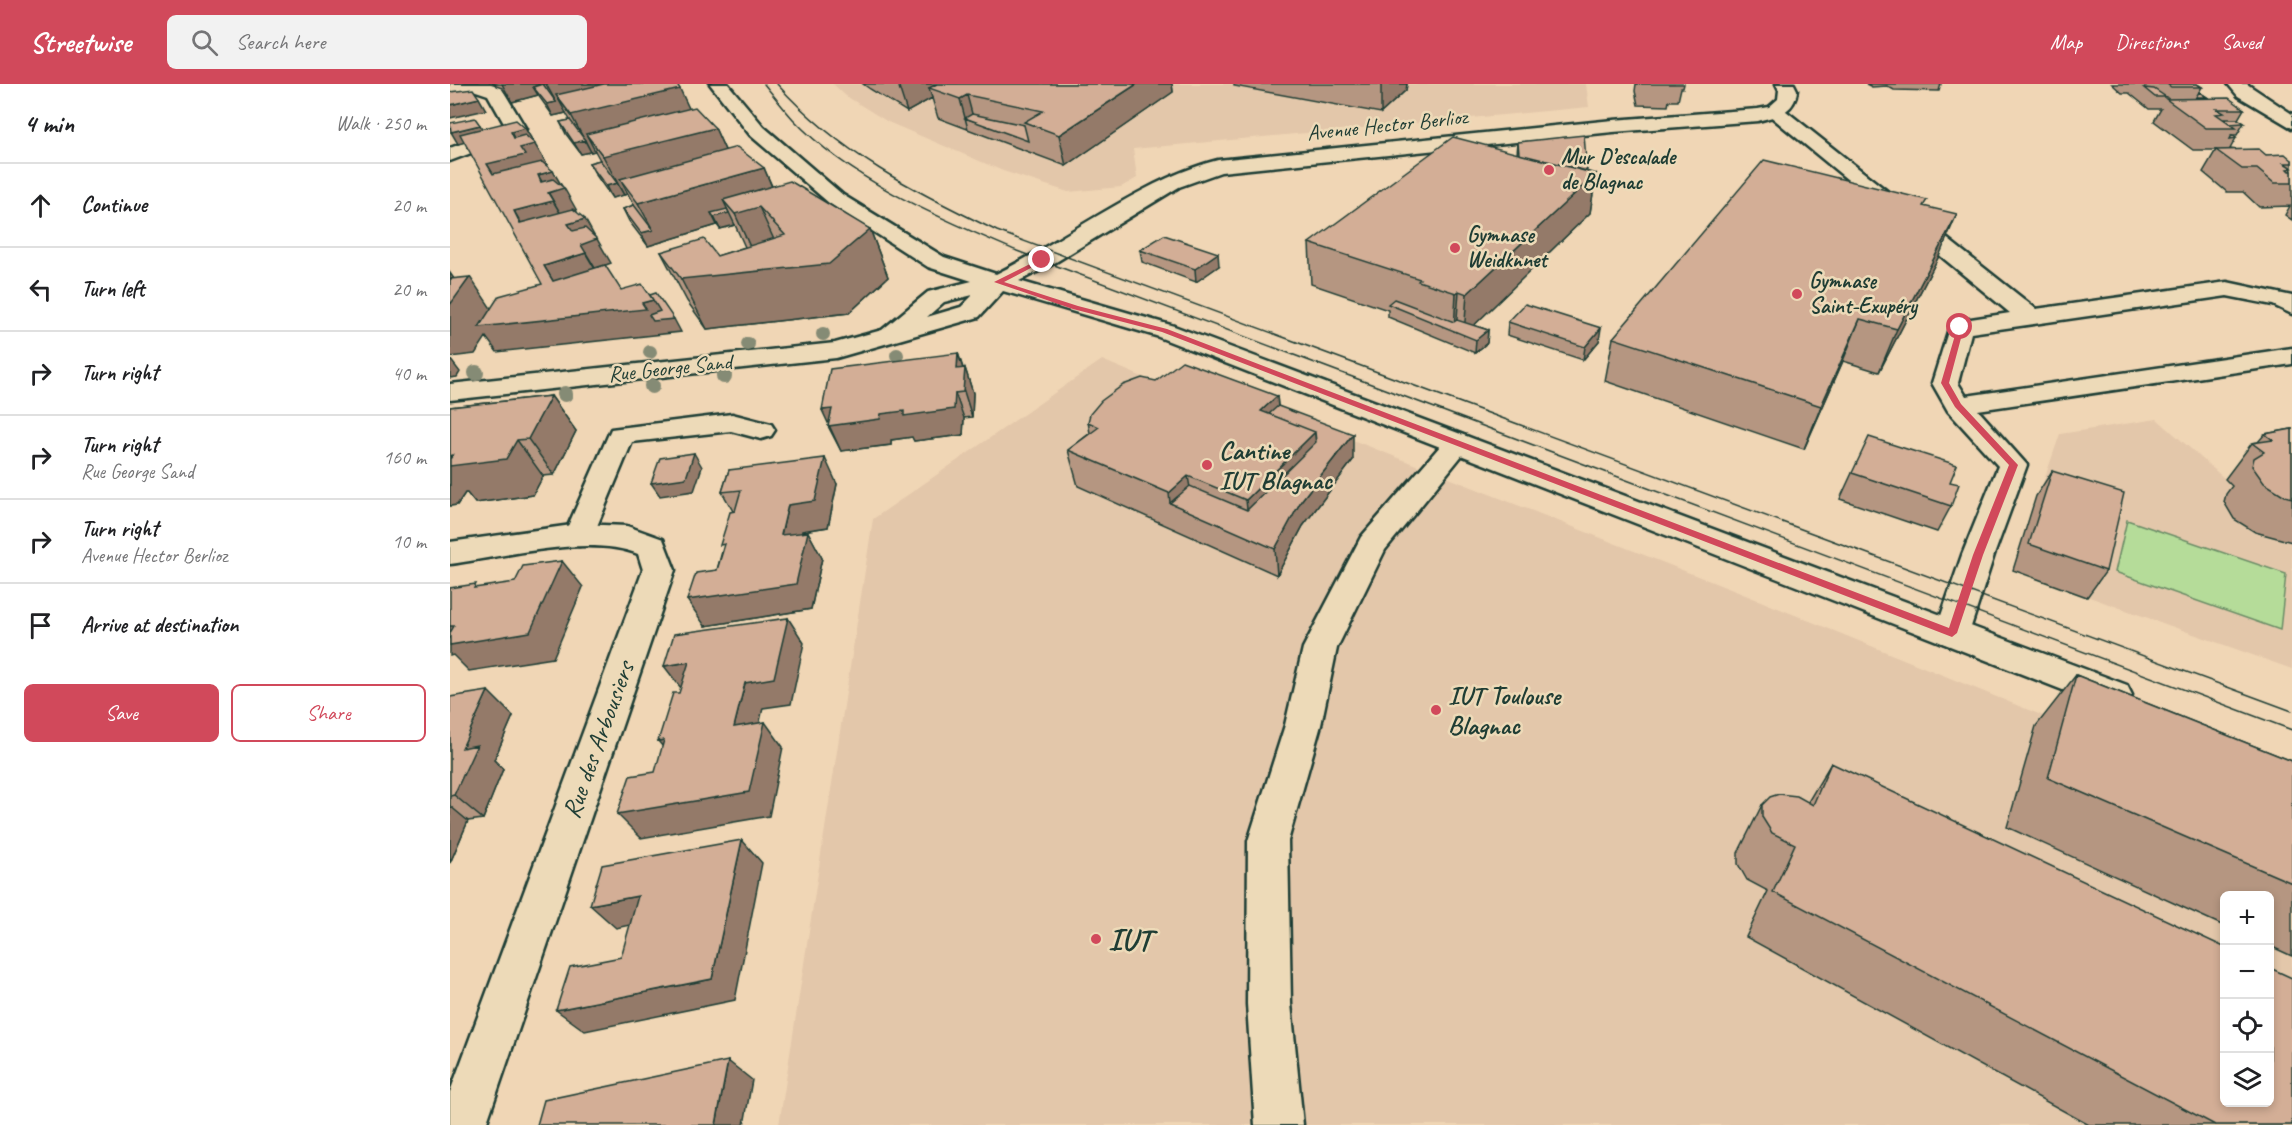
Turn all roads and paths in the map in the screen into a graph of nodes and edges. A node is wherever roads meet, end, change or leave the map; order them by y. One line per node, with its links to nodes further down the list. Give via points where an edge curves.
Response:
1 (471, 84): 5 (street); 8 (street, via 495,91 517,129)
2 (719, 84): 9 (street, via 757,131 836,199 936,262)
3 (1785, 84): 6 (street, via 1787,101)
4 (2237, 84): 7 (street)
5 (450, 90)
6 (1775, 111): 9 (street, Avenue Hector Berlioz, via 1218,166 1172,183); 11 (street)
7 (2292, 122)
8 (450, 155)
9 (998, 282): 13 (street, Rue George Sand, via 970,312 836,351); 16 (street, via 1165,331)
10 (2292, 307): 11 (street, via 2280,299 2227,289)
11 (2031, 317): 14 (street, via 1960,327 1945,383)
12 (2292, 356): 14 (street)
13 (450, 392)
14 (1958, 405): 19 (street, via 2013,465)
15 (761, 430): 17 (street, via 732,422 621,435)
16 (1458, 443): 19 (street); 22 (street, via 1372,545 1320,648 1304,724 1268,841 1269,1004)
17 (579, 535): 18 (street, Rue des Arbousiers); 21 (street, Rue des Arbousiers, via 627,537 652,547 659,570)
18 (450, 553)
19 (1952, 633): 20 (street)
20 (2138, 705)
21 (462, 1125)
22 (1279, 1125)

